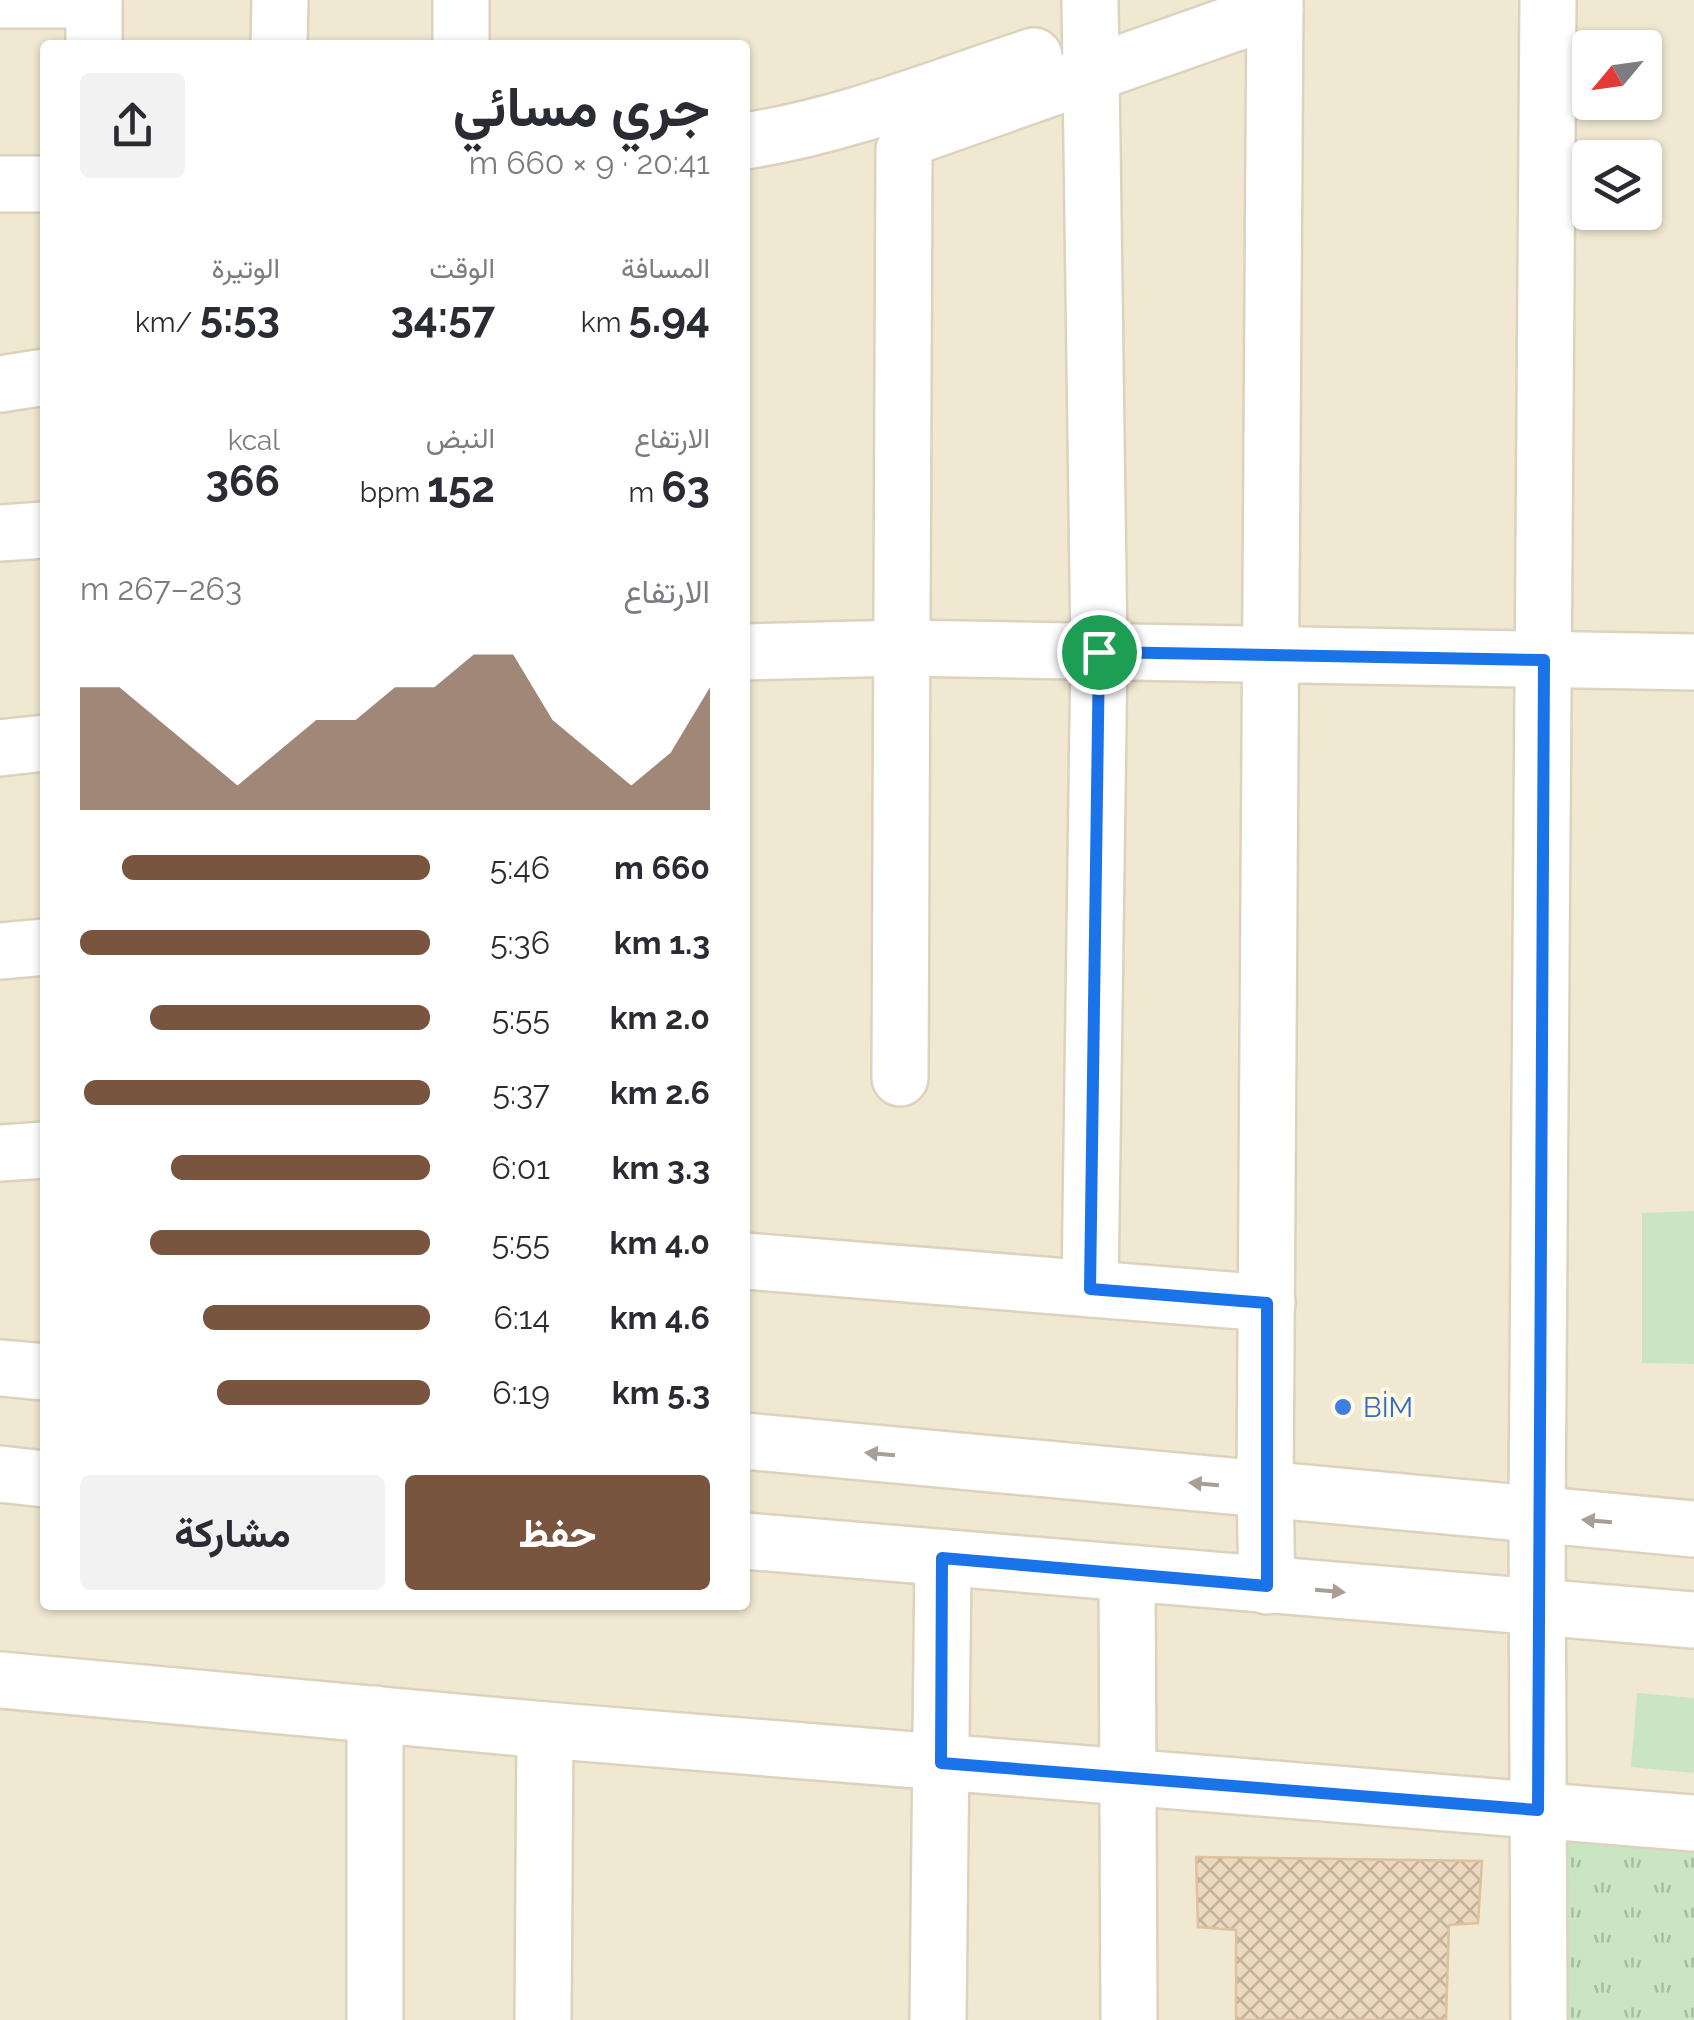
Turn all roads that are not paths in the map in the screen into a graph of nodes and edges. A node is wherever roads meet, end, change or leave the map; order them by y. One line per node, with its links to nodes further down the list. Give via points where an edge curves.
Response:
1 (0, 0): 2 (street)
2 (94, 0): 9 (street)
3 (280, 0): 10 (street)
4 (461, 0): 11 (street)
5 (1203, 0): 8 (street)
6 (1548, 0): 23 (street)
7 (1275, 5): 8 (street); 22 (street)
8 (1090, 38): 12 (street, via 821,125); 19 (street, via 904,150); 21 (street)
9 (94, 40)
10 (280, 40)
11 (461, 40)
12 (750, 140)
13 (0, 184): 14 (street)
14 (40, 184)
15 (40, 379): 16 (street)
16 (0, 384)
17 (40, 530): 18 (street)
18 (0, 533)
19 (902, 648): 20 (street); 21 (street); 29 (street)
20 (750, 652)
21 (1099, 652): 22 (street); 33 (street)
22 (1271, 656): 23 (street); 34 (street)
23 (1544, 660): 24 (street); 41 (street)
24 (1694, 662)
25 (40, 744): 26 (street)
26 (0, 748)
27 (40, 947): 28 (street)
28 (0, 952)
29 (900, 1078)
30 (40, 1150): 31 (street)
31 (0, 1153)
32 (750, 1261): 33 (street)
33 (1090, 1289): 34 (street)
34 (1267, 1303): 40 (street)
35 (0, 1368): 36 (street)
36 (40, 1372)
37 (750, 1441): 40 (street, one-way to 37)
38 (0, 1474): 39 (street)
39 (40, 1478)
40 (1265, 1490): 41 (street); 46 (street)
41 (1537, 1515): 42 (street, one-way to 41); 47 (street)
42 (1694, 1530)
43 (750, 1541): 44 (street)
44 (942, 1558): 45 (street); 52 (street)
45 (1127, 1574): 46 (street); 53 (street)
46 (1267, 1586): 47 (street, one-way to 47)
47 (1538, 1608): 48 (street); 54 (street)
48 (1694, 1620)
49 (0, 1680): 50 (street)
50 (376, 1714): 51 (street); 56 (street)
51 (544, 1730): 52 (street); 57 (street)
52 (941, 1763): 53 (street); 58 (street)
53 (1129, 1778): 54 (street); 59 (street)
54 (1538, 1810): 55 (street); 60 (street)
55 (1694, 1822)
56 (375, 2020)
57 (543, 2020)
58 (938, 2020)
59 (1129, 2020)
60 (1539, 2020)

